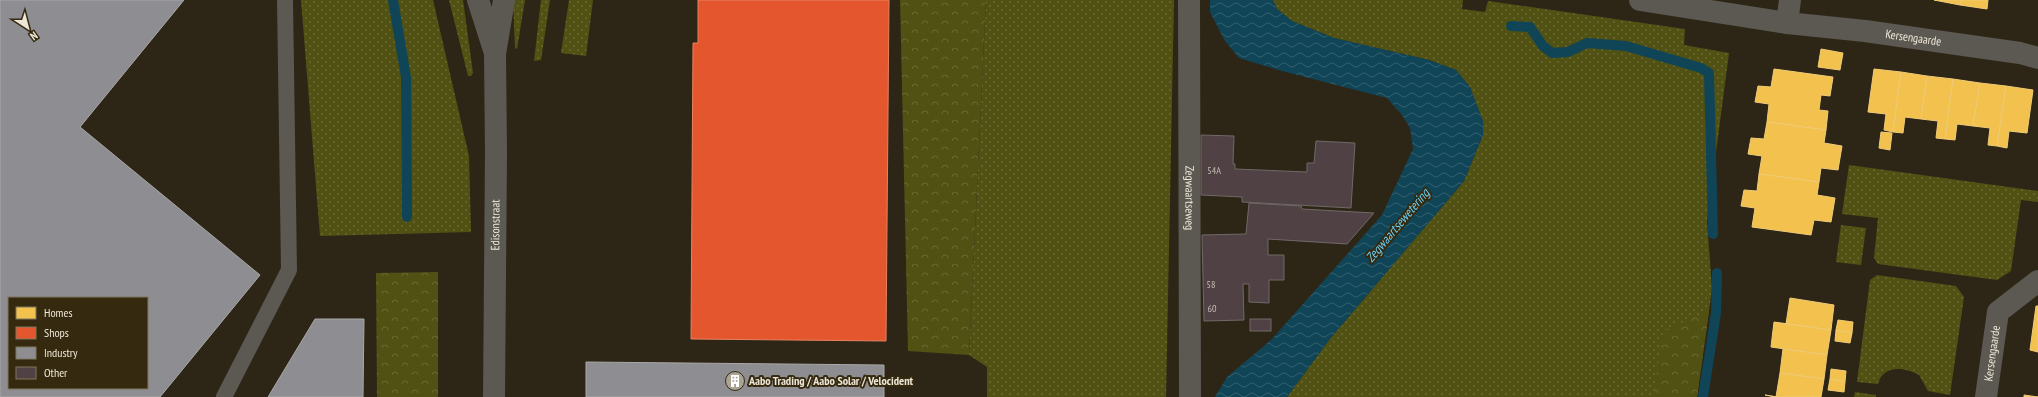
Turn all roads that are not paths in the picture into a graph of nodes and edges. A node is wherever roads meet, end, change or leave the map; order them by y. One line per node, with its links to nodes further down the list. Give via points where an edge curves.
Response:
1 (285, 0): 11 (lane, via 289,270)
2 (478, 0): 8 (street, Edisonstraat)
3 (504, 0): 8 (street, Edisonstraat)
4 (1188, 0): 13 (street, Zegwaartseweg)
5 (1640, 0): 7 (street, Kersengaarde)
6 (1790, 0): 7 (street)
7 (1787, 23): 9 (street, Kersengaarde, via 1865,31 2020,53)
8 (495, 54): 12 (street, Edisonstraat)
9 (2038, 58)
10 (2038, 281): 14 (street, Kersengaarde, via 1998,312)
11 (224, 397)
12 (494, 397)
13 (1190, 397)
14 (1986, 397)

